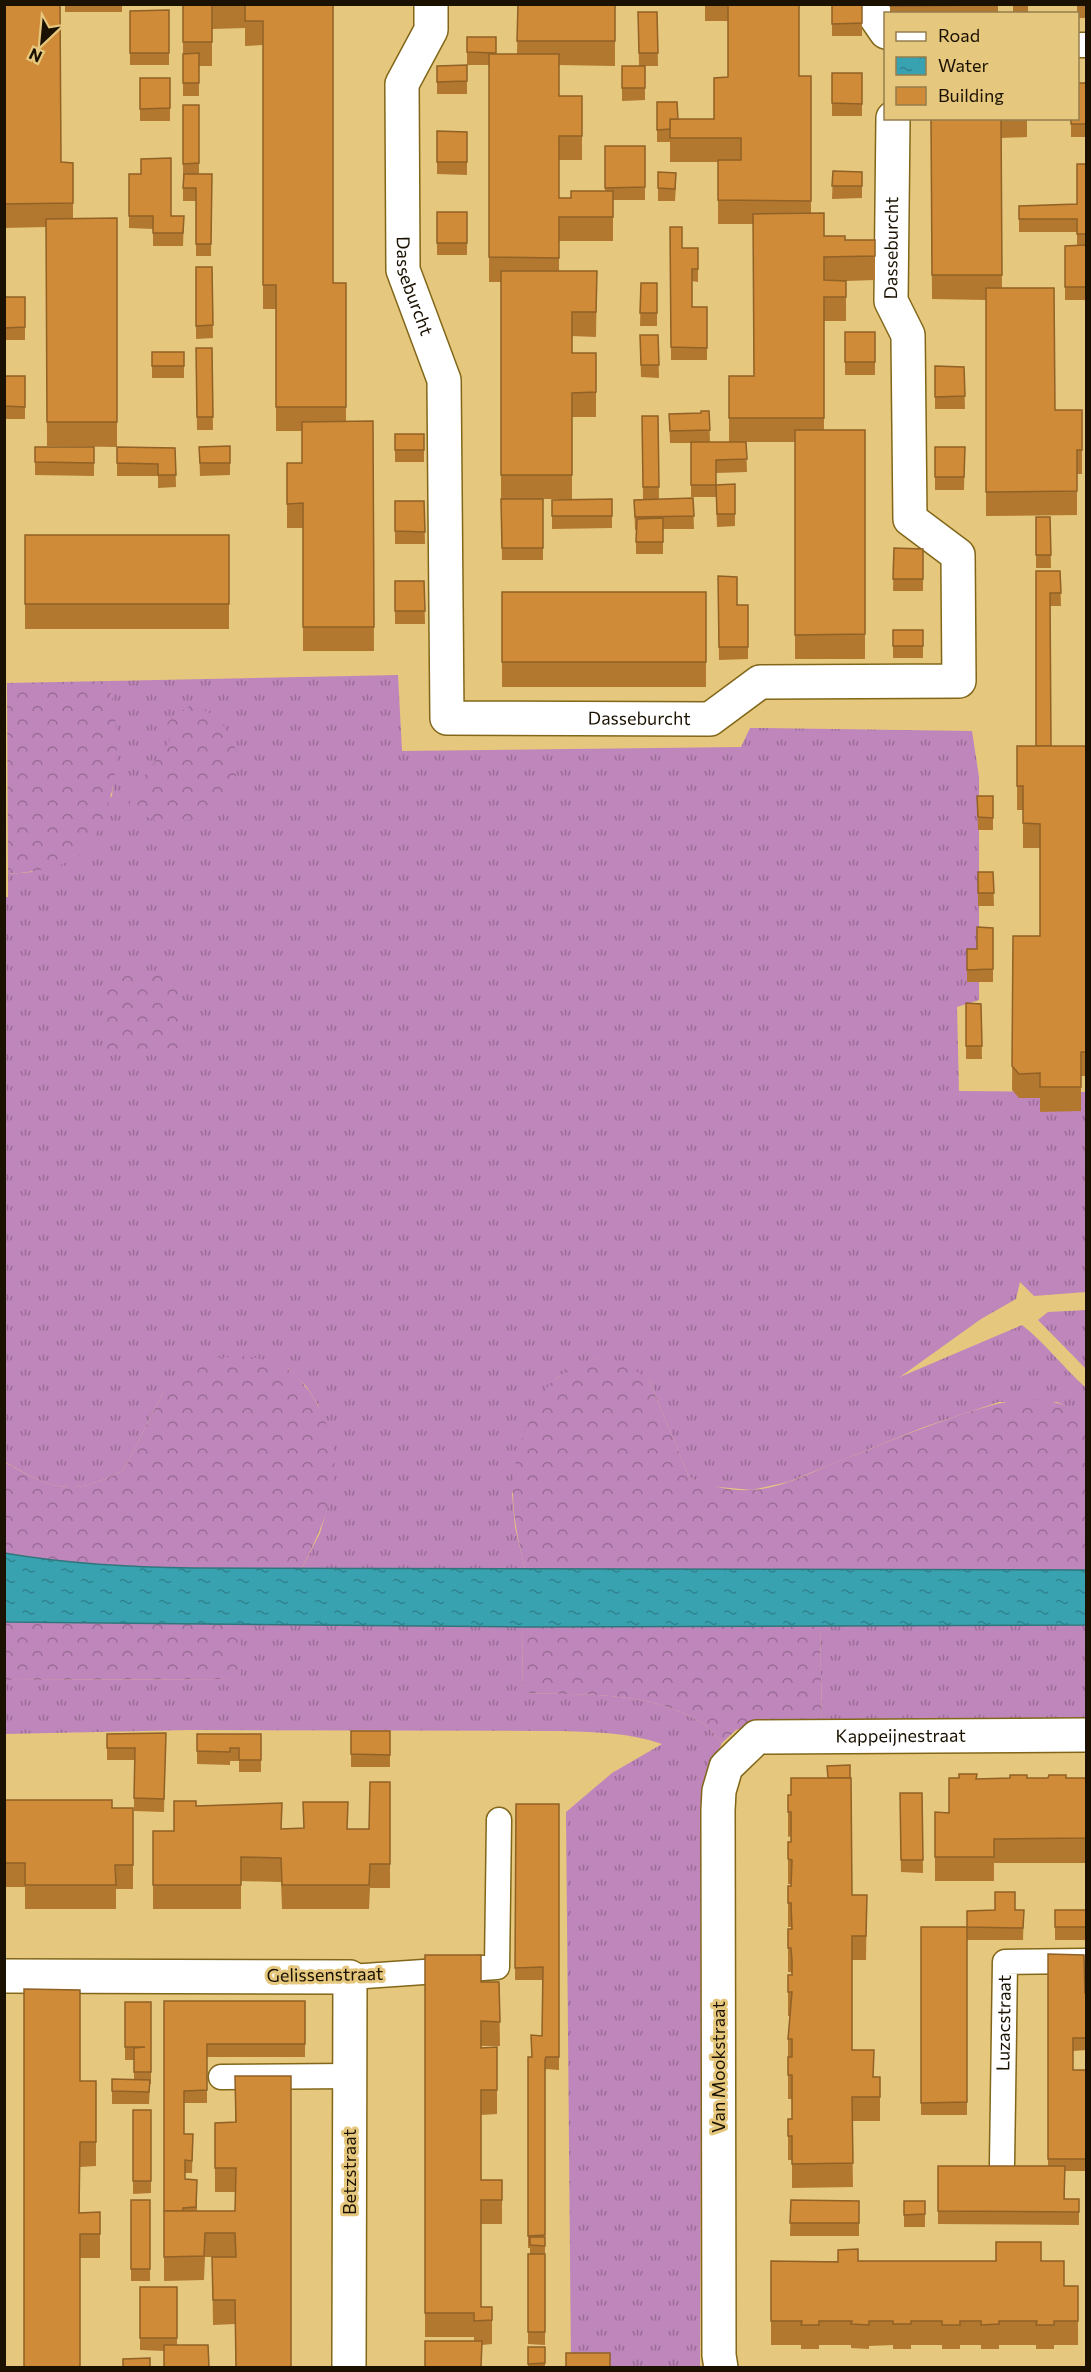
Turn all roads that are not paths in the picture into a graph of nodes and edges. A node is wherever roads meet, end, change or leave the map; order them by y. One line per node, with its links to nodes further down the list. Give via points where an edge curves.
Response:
1 (431, 4): 4 (street, Dasseburcht, via 431,30 402,84 403,270 444,380 447,718 710,719 760,682 958,681 958,555 910,519 908,335 891,301)
2 (875, 4): 3 (street, via 875,16)
3 (884, 30)
4 (893, 120)
5 (1086, 1735): 6 (street, Kappeijnestraat, via 758,1737)
6 (726, 1767): 15 (street, Van Mookstraat, via 718,1810)
7 (499, 1820): 10 (lane, Gelissenstraat, via 497,1967)
8 (1086, 1961): 13 (lane, Luzacstraat, via 1005,1962)
9 (4, 1976): 10 (street, Gelissenstraat)
10 (350, 1977): 11 (street, Betzstraat)
11 (350, 2076): 12 (lane); 14 (street, Betzstraat)
12 (221, 2077)
13 (1002, 2164)
14 (348, 2367)
15 (721, 2367)

